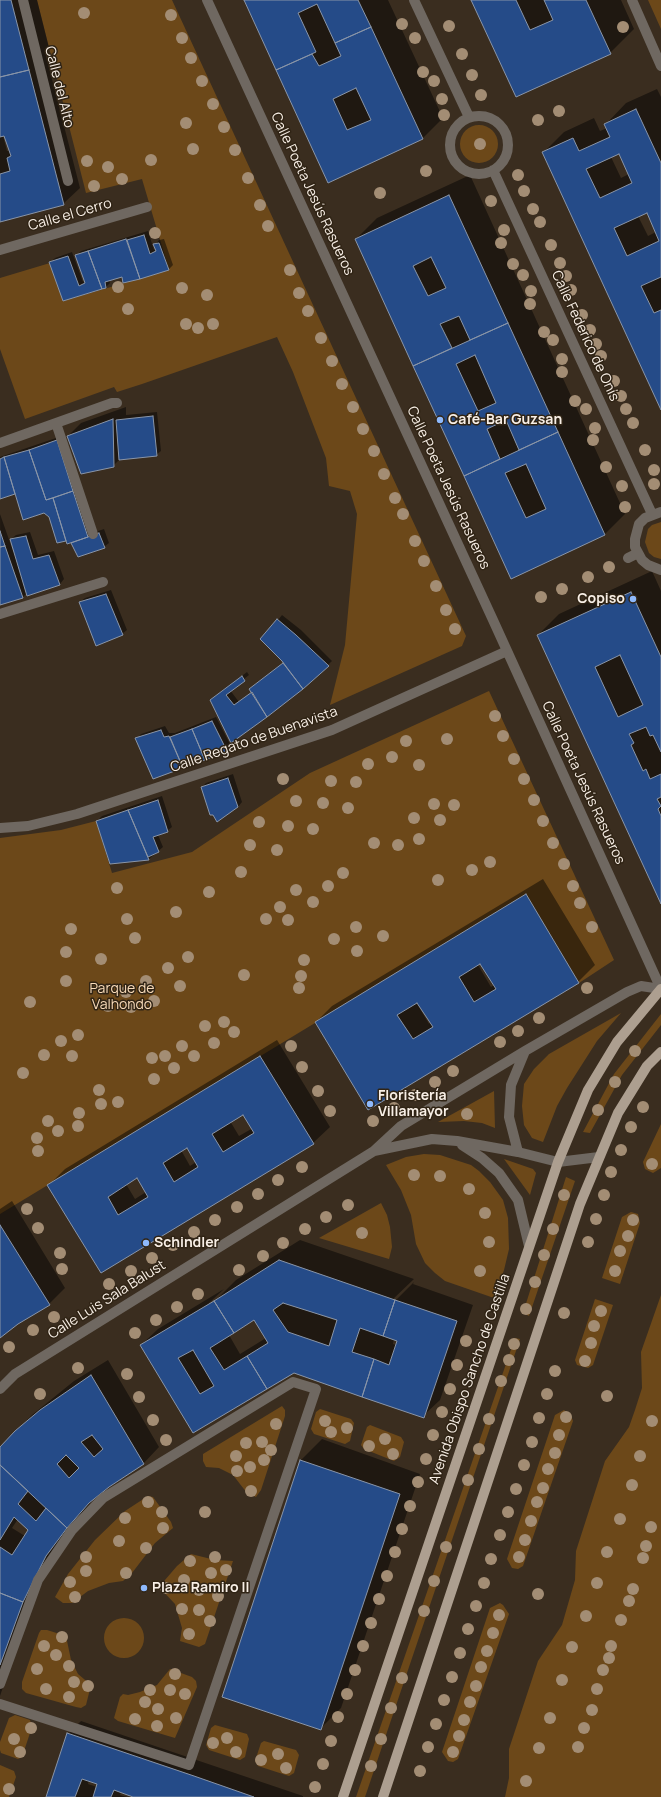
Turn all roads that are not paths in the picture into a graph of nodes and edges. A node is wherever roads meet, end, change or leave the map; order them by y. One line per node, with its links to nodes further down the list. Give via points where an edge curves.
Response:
1 (23, 0): 8 (street, Calle del Alto)
2 (207, 0): 21 (street, Calle Poeta Jesús Rasueros)
3 (414, 0): 6 (street)
4 (632, 0): 5 (street)
5 (661, 66)
6 (469, 117): 7 (street, via 490,117 506,134 506,154 499,166); 7 (street, via 454,128 449,146 452,156 465,170 484,174)
7 (493, 170): 14 (street, Calle Federico de Onís)
8 (68, 181)
9 (147, 207): 10 (street, Calle el Cerro)
10 (0, 250)
11 (117, 403): 12 (street)
12 (56, 423): 13 (street); 15 (street)
13 (0, 443)
14 (656, 513): 16 (street, Calle Federico de Onís, via 642,521 636,532 635,546)
15 (93, 534)
16 (638, 553): 17 (street); 18 (street, via 648,565)
17 (628, 558)
18 (661, 570)
19 (103, 582): 20 (street)
20 (0, 614)
21 (507, 651): 22 (street, Calle Regato de Buenavista, via 332,730 77,814 28,826); 23 (street, Calle Poeta Jesús Rasueros)
22 (0, 828)
23 (661, 989): 24 (street, Calle Luis Sala Balust, via 641,986 627,992); 30 (main road, Avenida Obispo Sancho de Castilla, via 617,1042 588,1090)
24 (525, 1051): 27 (street, Calle Luis Sala Balust, via 401,1126); 28 (street, via 511,1085 509,1117)
25 (661, 1052): 29 (main road, via 647,1066 618,1114)
26 (457, 1141): 27 (street, Calle Luis Sala Balust, via 432,1139); 28 (street, Calle Luis Sala Balust); 31 (street, Calle Luis Sala Balust, via 482,1158 503,1179 518,1200)
27 (374, 1151): 32 (street, Calle Luis Sala Balust, via 21,1370)
28 (518, 1152): 30 (street, Calle Luis Sala Balust)
29 (599, 1157): 30 (street, Calle Luis Sala Balust); 36 (main road, via 580,1204)
30 (558, 1162): 31 (main road, Avenida Obispo Sancho de Castilla)
31 (529, 1246): 35 (main road, Avenida Obispo Sancho de Castilla)
32 (0, 1389)
33 (0, 1684): 34 (street, via 38,1580 72,1530 103,1498 293,1382 316,1389 189,1765)
34 (0, 1704)
35 (343, 1797)
36 (383, 1797)

